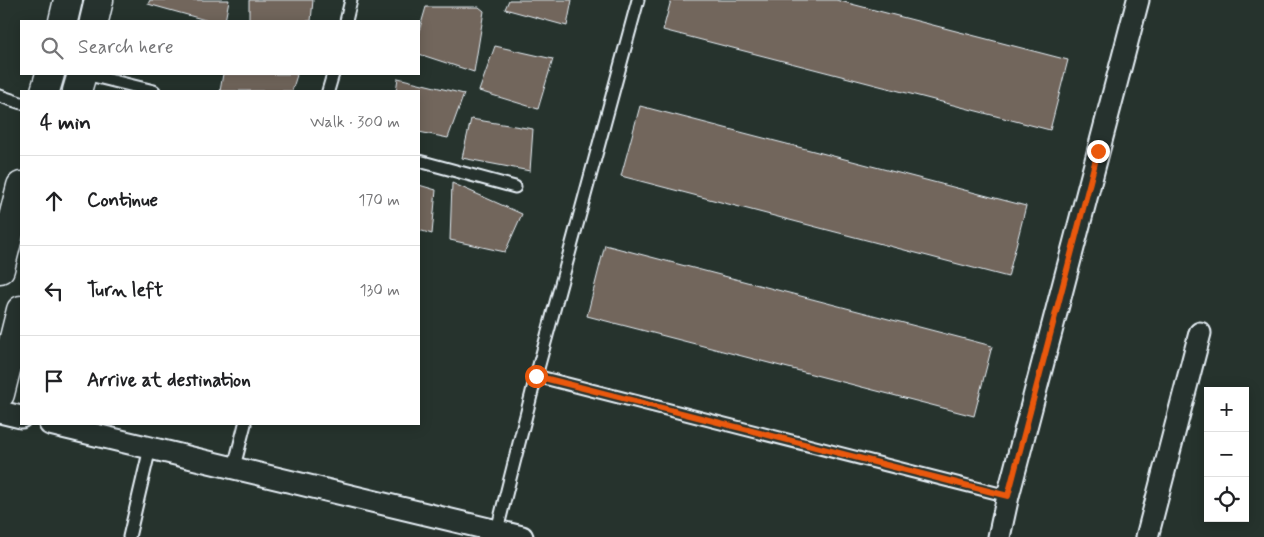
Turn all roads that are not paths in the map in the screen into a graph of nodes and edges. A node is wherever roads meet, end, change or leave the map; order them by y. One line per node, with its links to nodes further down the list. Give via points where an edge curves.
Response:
1 (68, 0): 6 (street)
2 (99, 0): 7 (street)
3 (351, 0): 8 (lane)
4 (638, 0): 25 (lane)
5 (1138, 0): 33 (street)
6 (63, 20)
7 (94, 20)
8 (346, 20)
9 (50, 75): 13 (street)
10 (84, 75): 14 (street)
11 (88, 75): 15 (lane)
12 (333, 75): 16 (lane)
13 (45, 90)
14 (77, 90)
15 (150, 90)
16 (328, 90)
17 (0, 96): 18 (lane)
18 (20, 103)
19 (420, 161): 20 (lane)
20 (516, 187)
21 (20, 190): 22 (street)
22 (0, 269)
23 (20, 314): 26 (street)
24 (1200, 333): 38 (street)
25 (536, 376): 33 (lane); 34 (lane)
26 (0, 394)
27 (0, 412): 28 (street)
28 (20, 417)
29 (54, 425): 31 (street)
30 (245, 425): 32 (lane)
31 (150, 448): 32 (street); 35 (lane)
32 (234, 468): 34 (street)
33 (1008, 496): 37 (street)
34 (497, 530): 36 (street)
35 (129, 537)
36 (522, 537)
37 (999, 537)
38 (1147, 537)

